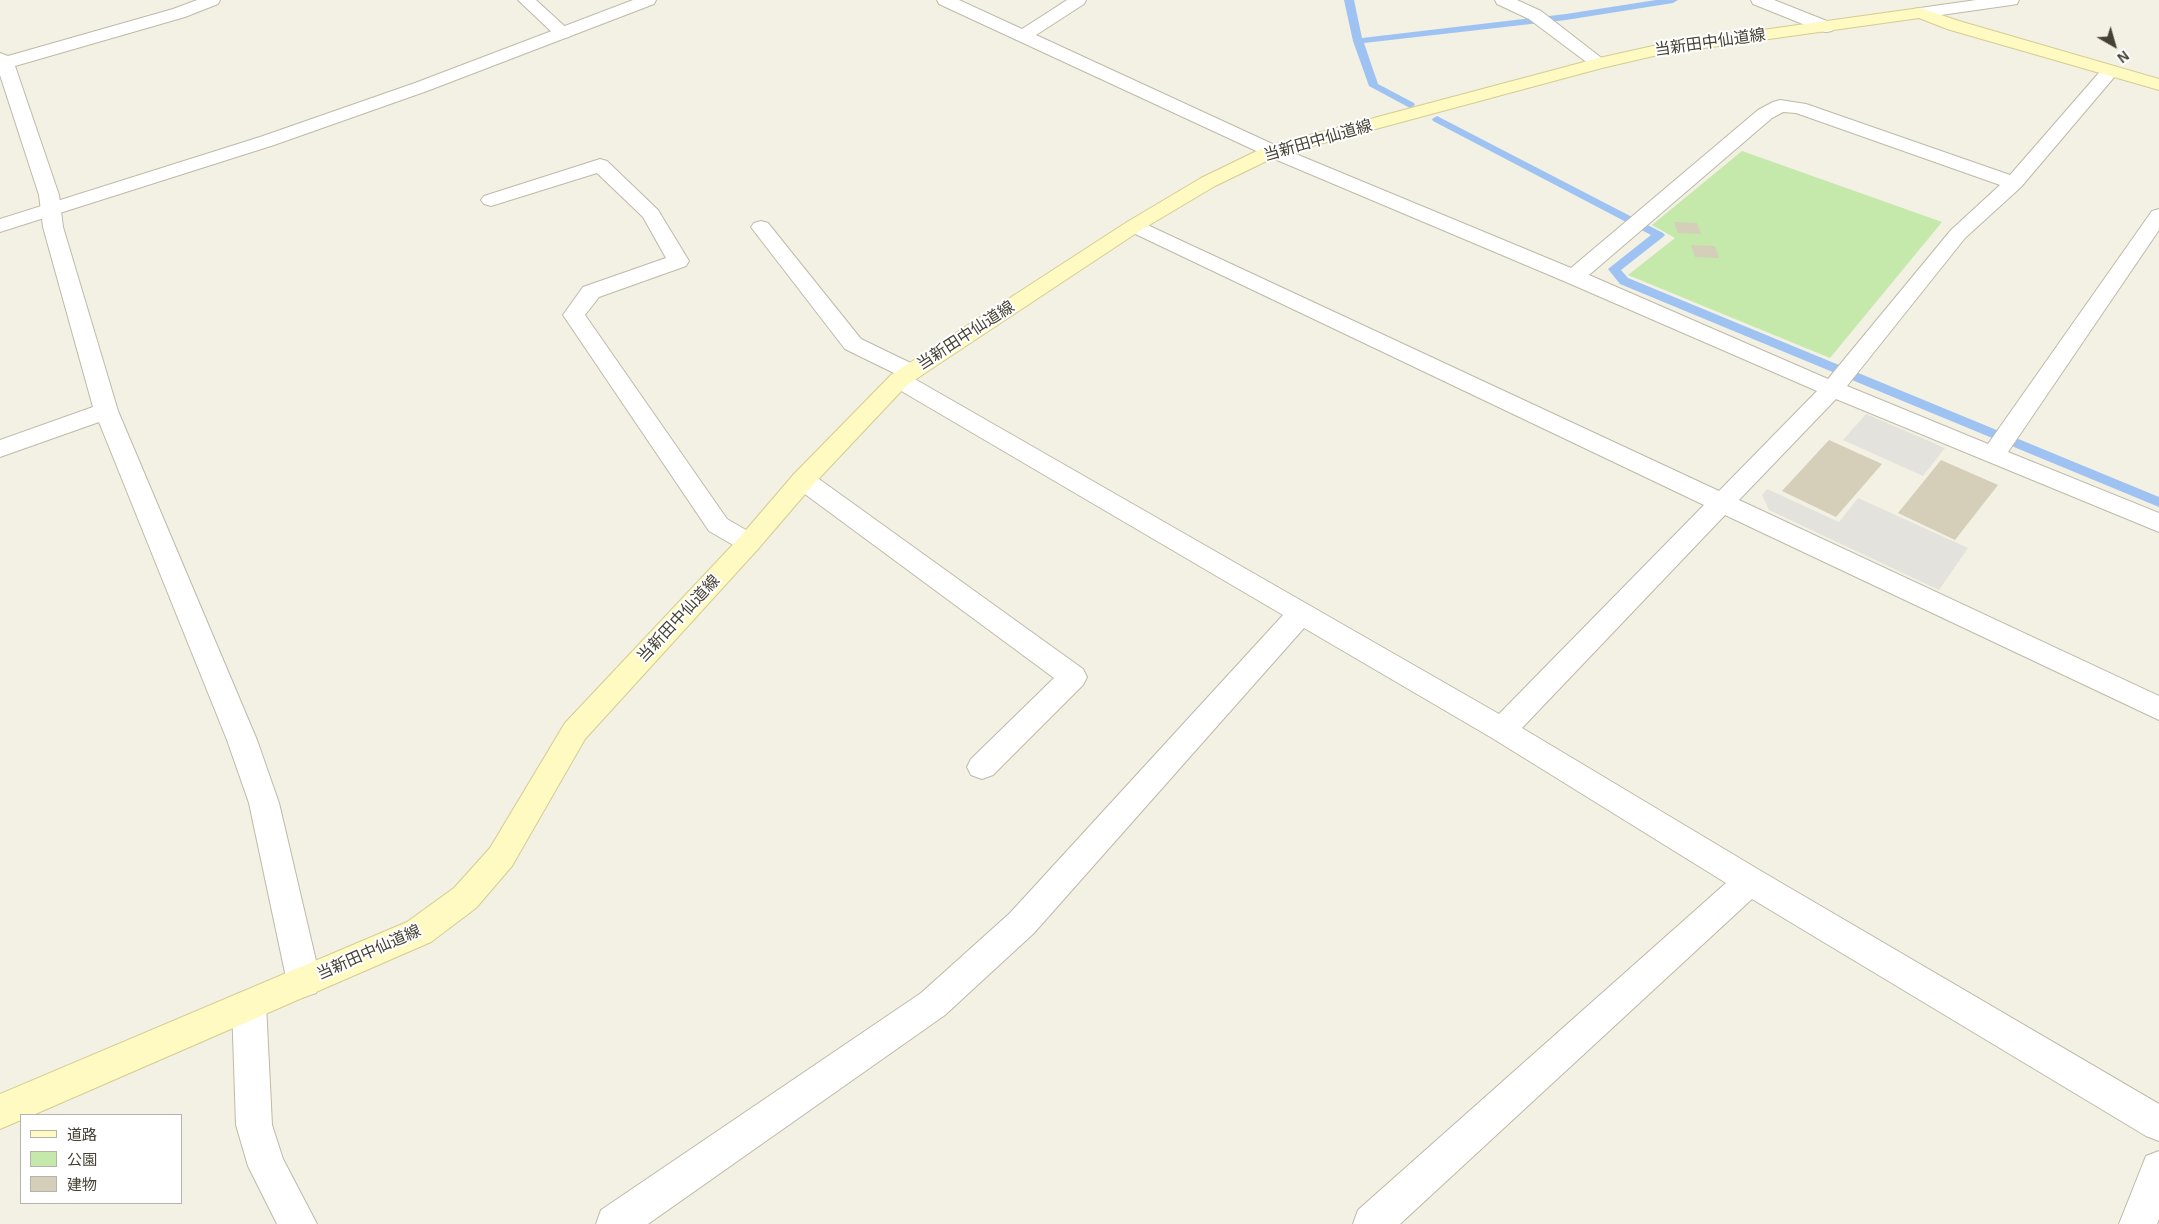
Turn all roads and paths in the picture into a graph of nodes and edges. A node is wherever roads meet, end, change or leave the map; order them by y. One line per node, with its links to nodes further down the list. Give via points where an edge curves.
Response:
1 (212, 0): 13 (street, via 179,13)
2 (526, 0): 11 (street)
3 (648, 0): 11 (street)
4 (945, 0): 12 (street)
5 (1078, 0): 12 (street)
6 (1504, 0): 14 (street, via 1541,20)
7 (1759, 0): 10 (street)
8 (2011, 0): 9 (street)
9 (1920, 13): 10 (main road, 当新田中仙道線); 15 (main road, 当新田中仙道線)
10 (1826, 26): 14 (main road, 当新田中仙道線, via 1662,49)
11 (562, 33): 20 (street, via 267,140)
12 (1023, 36): 17 (street)
13 (3, 61): 20 (street)
14 (1599, 63): 17 (main road, 当新田中仙道線)
15 (2110, 71): 16 (main road, 当新田中仙道線); 18 (street)
16 (2159, 85)
17 (1272, 151): 24 (main road, 当新田中仙道線, via 1208,182); 25 (street)
18 (2014, 183): 25 (street, via 1799,108 1780,106 1765,114); 27 (street, via 1958,234)
19 (491, 200): 34 (street, via 600,165 651,214 678,261 591,292 574,315 718,525)
20 (52, 210): 22 (street); 28 (street, via 53,227)
21 (2159, 215): 29 (street)
22 (0, 226)
23 (761, 226): 26 (street, via 853,344)
24 (1134, 226): 26 (main road, 当新田中仙道線); 32 (street)
25 (1574, 277): 27 (street)
26 (905, 376): 31 (main road, 当新田中仙道線); 35 (street)
27 (1841, 378): 29 (street); 32 (street)
28 (106, 411): 30 (street); 40 (street, via 242,740 264,803)
29 (2001, 443): 33 (street)
30 (0, 450)
31 (803, 480): 34 (main road, 当新田中仙道線); 38 (street, via 1073,677)
32 (1722, 504): 36 (street); 37 (street)
33 (2159, 523)
34 (749, 543): 40 (main road, 当新田中仙道線, via 575,731 501,857 465,898 419,932)
35 (1300, 614): 37 (street); 46 (street, via 1022,923 933,1004)
36 (2159, 709)
37 (1502, 730): 39 (street)
38 (982, 768)
39 (1750, 881): 43 (street); 47 (street)
40 (304, 982): 41 (main road, 当新田中仙道線)
41 (249, 1005): 42 (main road, 当新田中仙道線); 45 (street, via 254,1125 267,1166)
42 (0, 1112)
43 (2159, 1124)
44 (2159, 1169): 48 (street)
45 (298, 1224)
46 (615, 1224)
47 (1372, 1224)
48 (2138, 1224)

